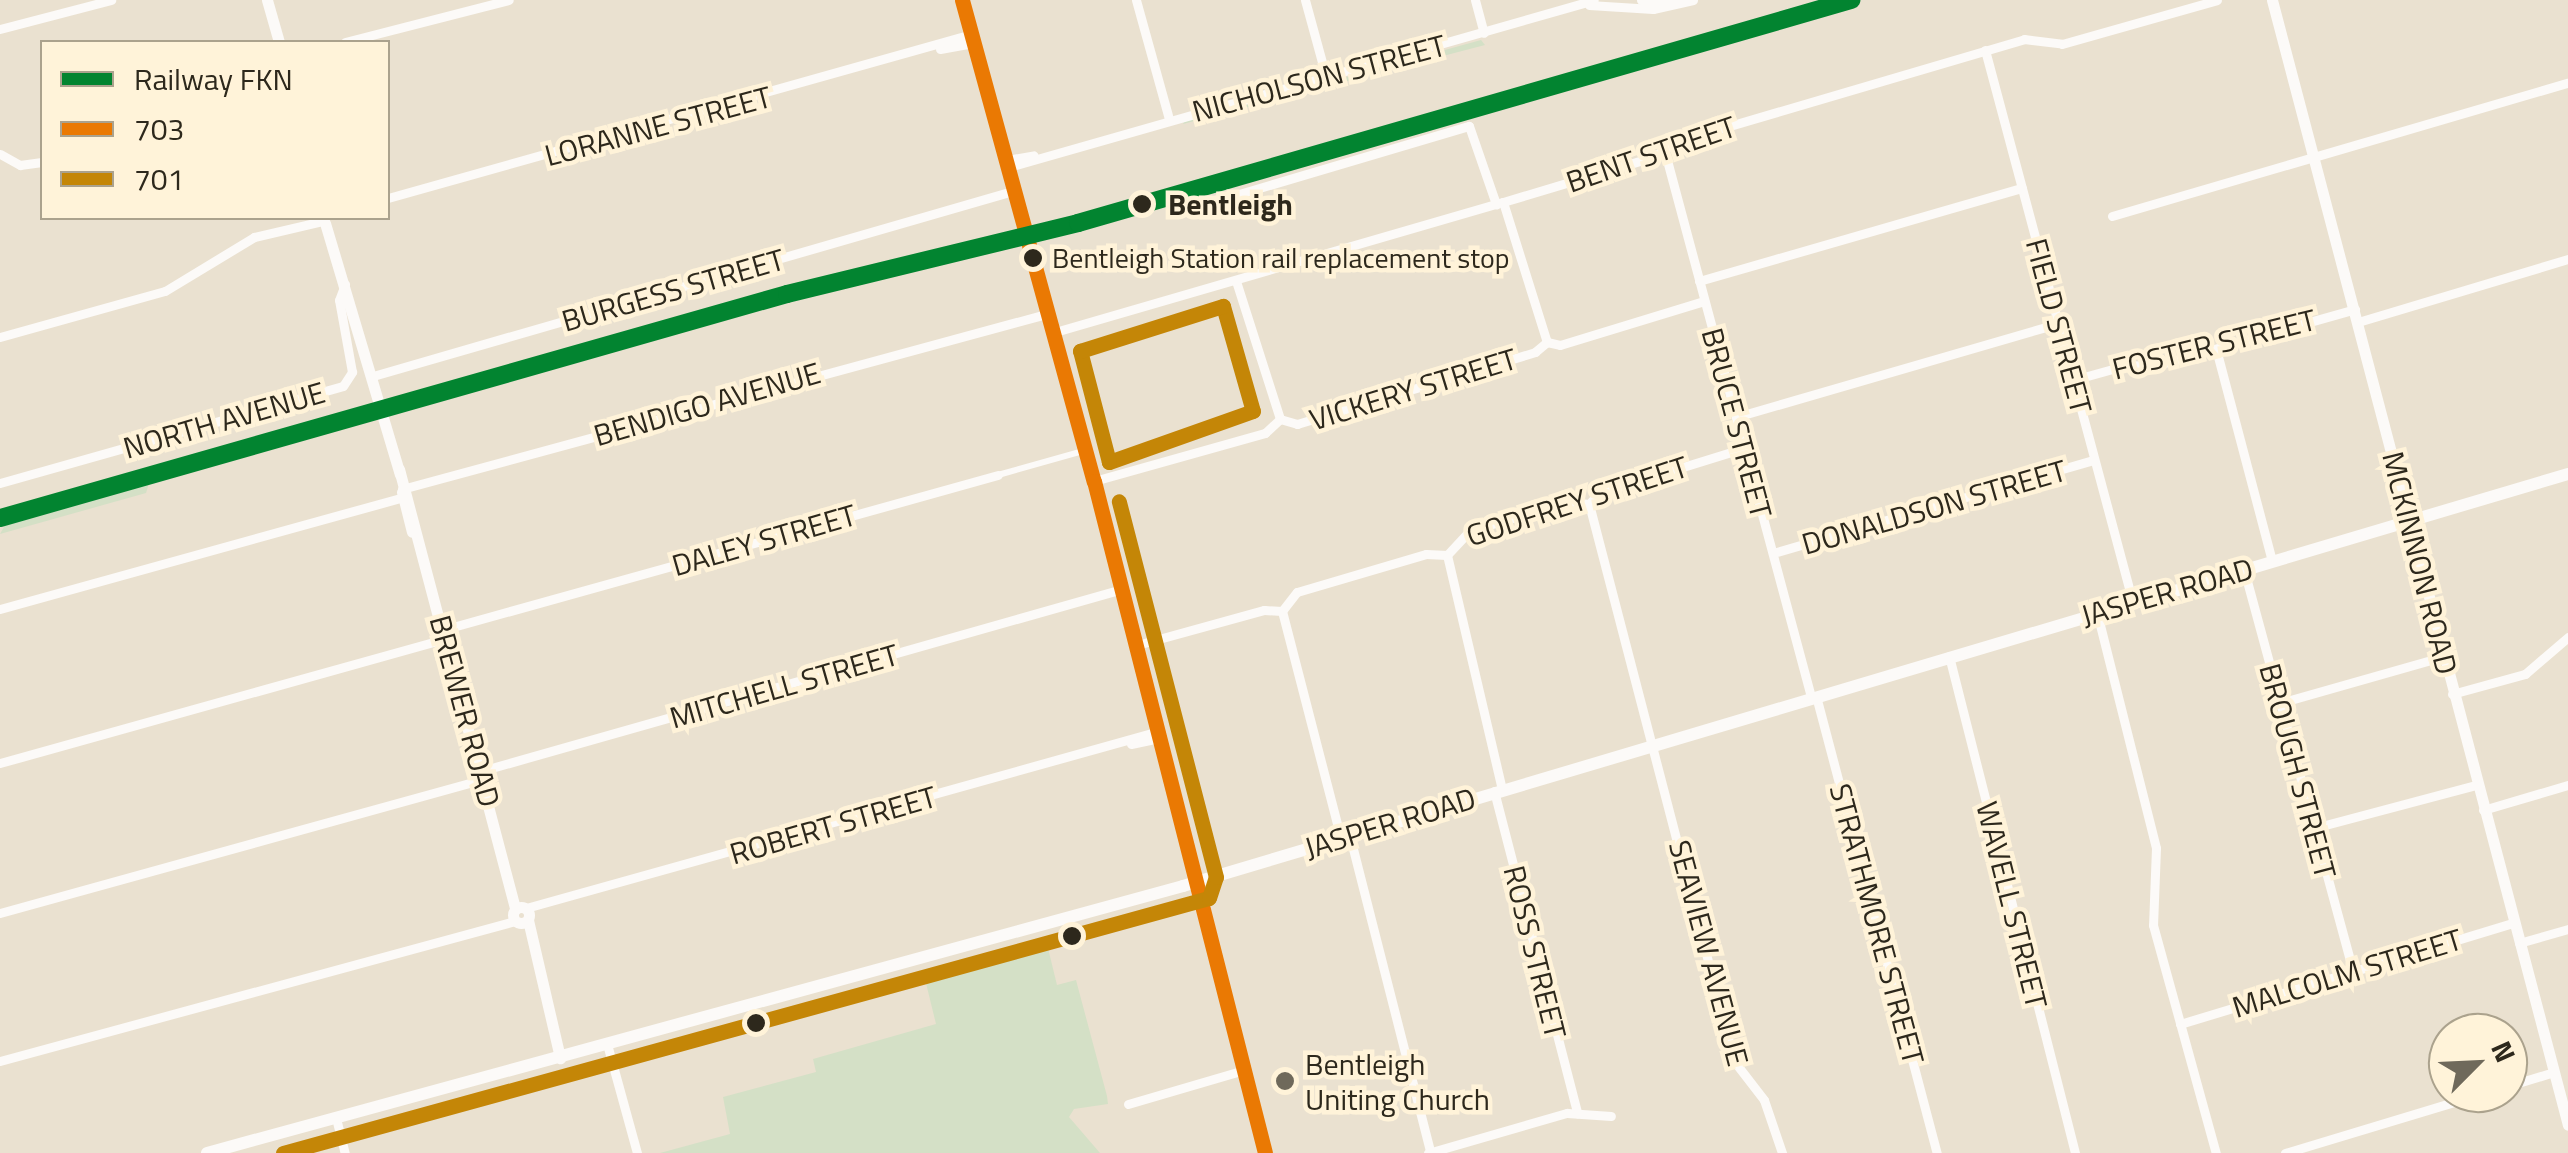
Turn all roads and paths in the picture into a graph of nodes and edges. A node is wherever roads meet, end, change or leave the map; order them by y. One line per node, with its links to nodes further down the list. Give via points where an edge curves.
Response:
1 (111, 0): 15 (street)
2 (267, 0): 18 (street)
3 (509, 0): 19 (street)
4 (962, 0): 17 (main road)
5 (1136, 0): 23 (street)
6 (1305, 0): 21 (street)
7 (1475, 0): 16 (street)
8 (1594, 0): 14 (street, NICHOLSON STREET)
9 (1676, 0): 13 (street, NICHOLSON STREET)
10 (1693, 0): 13 (street, NICHOLSON STREET)
11 (2216, 0): 20 (street, BENT STREET, via 2066,43 2028,38)
12 (2272, 0): 26 (street, MCKINNON ROAD)
13 (1639, 2): 14 (street, NICHOLSON STREET)
14 (1581, 6): 16 (street, NICHOLSON STREET)
15 (0, 29)
16 (1484, 33): 21 (street, NICHOLSON STREET)
17 (973, 38): 28 (main road); 30 (street, LORANNE STREET)
18 (278, 40)
19 (353, 40)
20 (1986, 50): 24 (street, BENT STREET); 29 (street, FIELD STREET)
21 (1326, 76): 23 (street, NICHOLSON STREET)
22 (2568, 83): 26 (street)
23 (1169, 119): 28 (street, NICHOLSON STREET)
24 (1664, 148): 32 (street, BENT STREET); 38 (street, BRUCE STREET)
25 (0, 154): 27 (street, via 20,165)
26 (2315, 159): 34 (street); 42 (street, MCKINNON ROAD)
27 (40, 162)
28 (1008, 164): 31 (main road)
29 (2022, 188): 38 (street); 43 (street, FIELD STREET)
30 (390, 197)
31 (1018, 198): 41 (main road); 48 (street, BURGESS STREET, via 973,205)
32 (1499, 203): 33 (street, via 1469,126 1212,202); 37 (street, BENT STREET); 46 (street)
33 (1214, 211)
34 (2112, 216)
35 (324, 220): 39 (street, BREWER ROAD); 45 (street, via 254,237 165,291)
36 (2568, 259): 42 (street, FOSTER STREET)
37 (1236, 281): 44 (street, BENT STREET); 51 (street)
38 (1700, 282): 40 (street, BRUCE STREET)
39 (345, 284): 48 (street, BREWER ROAD); 57 (street, NORTH AVENUE, via 339,300 352,372 343,386)
40 (1704, 302): 46 (street, VICKERY STREET, via 1560,345); 50 (street, BRUCE STREET)
41 (1049, 309): 44 (main road); 59 (street, BENDIGO AVENUE)
42 (2356, 315): 47 (street, FOSTER STREET); 61 (street, MCKINNON ROAD)
43 (2057, 324): 49 (street, FIELD STREET); 50 (street)
44 (1056, 335): 53 (main road)
45 (0, 338)
46 (1547, 342): 51 (street, VICKERY STREET, via 1535,352 1298,424)
47 (2216, 349): 49 (street, FOSTER STREET); 64 (street)
48 (373, 376): 59 (street, BREWER ROAD)
49 (2073, 380): 54 (street, FIELD STREET)
50 (1736, 417): 52 (street, BRUCE STREET)
51 (1280, 418): 58 (street, VICKERY STREET, via 1265,433)
52 (1744, 448): 60 (street, GODFREY STREET, via 1598,492); 62 (street, BRUCE STREET)
53 (1086, 450): 56 (street, DALEY STREET); 58 (main road)
54 (2094, 460): 62 (street, DONALDSON STREET); 67 (street, FIELD STREET)
55 (2568, 474): 61 (main road, JASPER ROAD)
56 (998, 475): 71 (street, DALEY STREET)
57 (0, 483)
58 (1095, 484): 66 (main road)
59 (405, 492): 68 (street, BENDIGO AVENUE); 71 (street, BREWER ROAD)
60 (1589, 504): 63 (street, GODFREY STREET, via 1569,502 1469,531); 80 (street, SEAVIEW AVENUE)
61 (2410, 521): 64 (main road, JASPER ROAD); 75 (street, MCKINNON ROAD)
62 (1773, 553): 77 (street, BRUCE STREET)
63 (1447, 555): 69 (street, GODFREY STREET, via 1426,554 1298,592); 85 (street, ROSS STREET)
64 (2272, 562): 65 (main road, JASPER ROAD)
65 (2244, 570): 67 (main road, JASPER ROAD); 78 (street, BROUGH STREET)
66 (1123, 592): 73 (main road); 82 (street, MITCHELL STREET)
67 (2133, 602): 70 (main road, JASPER ROAD)
68 (0, 609)
69 (1282, 611): 73 (street, GODFREY STREET); 88 (street)
70 (2096, 613): 74 (main road, JASPER ROAD); 96 (street, via 2156,848 2153,925)
71 (444, 634): 81 (street, DALEY STREET); 82 (street, BREWER ROAD)
72 (2568, 637): 76 (street, via 2525,674)
73 (1137, 644): 79 (main road)
74 (1949, 656): 77 (main road, JASPER ROAD); 116 (street, WAVELL STREET)
75 (2442, 657): 76 (street, MCKINNON ROAD); 78 (street)
76 (2452, 694): 83 (street, MCKINNON ROAD)
77 (1814, 696): 80 (main road, JASPER ROAD); 115 (street, STRATHMORE STREET)
78 (2280, 703): 87 (street, BROUGH STREET)
79 (1160, 734): 89 (main road); 91 (street, ROBERT STREET)
80 (1652, 744): 85 (main road, JASPER ROAD); 114 (street, SEAVIEW AVENUE, via 1734,1061 1764,1100)
81 (0, 763)
82 (483, 775): 90 (street, MITCHELL STREET); 91 (street, BREWER ROAD)
83 (2476, 785): 86 (street, MCKINNON ROAD); 87 (street)
84 (2568, 786): 86 (street)
85 (1498, 790): 88 (main road, JASPER ROAD); 105 (street, ROSS STREET)
86 (2483, 810): 92 (street, MCKINNON ROAD)
87 (2314, 828): 95 (street, BROUGH STREET)
88 (1345, 838): 89 (main road, JASPER ROAD); 113 (street)
89 (1197, 882): 97 (main road, JASPER ROAD); 100 (main road)
90 (0, 914)
91 (521, 914): 98 (street, BREWER ROAD); 99 (street, ROBERT STREET)
92 (2514, 923): 94 (street, MCKINNON ROAD); 95 (street, MALCOLM STREET)
93 (2568, 929): 94 (street)
94 (2519, 943): 101 (street, MCKINNON ROAD)
95 (2353, 972): 96 (street, MALCOLM STREET)
96 (2180, 1024): 117 (street)
97 (608, 1044): 98 (main road, JASPER ROAD); 111 (street)
98 (560, 1058): 107 (main road, JASPER ROAD)
99 (0, 1061)
100 (1244, 1070): 103 (street); 112 (main road)
101 (2560, 1080): 102 (street); 108 (street, MCKINNON ROAD)
102 (2528, 1084)
103 (1128, 1104)
104 (2428, 1110): 118 (street)
105 (1576, 1113): 106 (street); 113 (street)
106 (1611, 1116)
107 (336, 1118): 109 (main road, JASPER ROAD); 110 (street)
108 (2568, 1125)
109 (207, 1153)
110 (346, 1153)
111 (637, 1153)
112 (1265, 1153)
113 (1429, 1153)
114 (1782, 1153)
115 (1937, 1153)
116 (2075, 1153)
117 (2216, 1153)
118 (2285, 1153)

